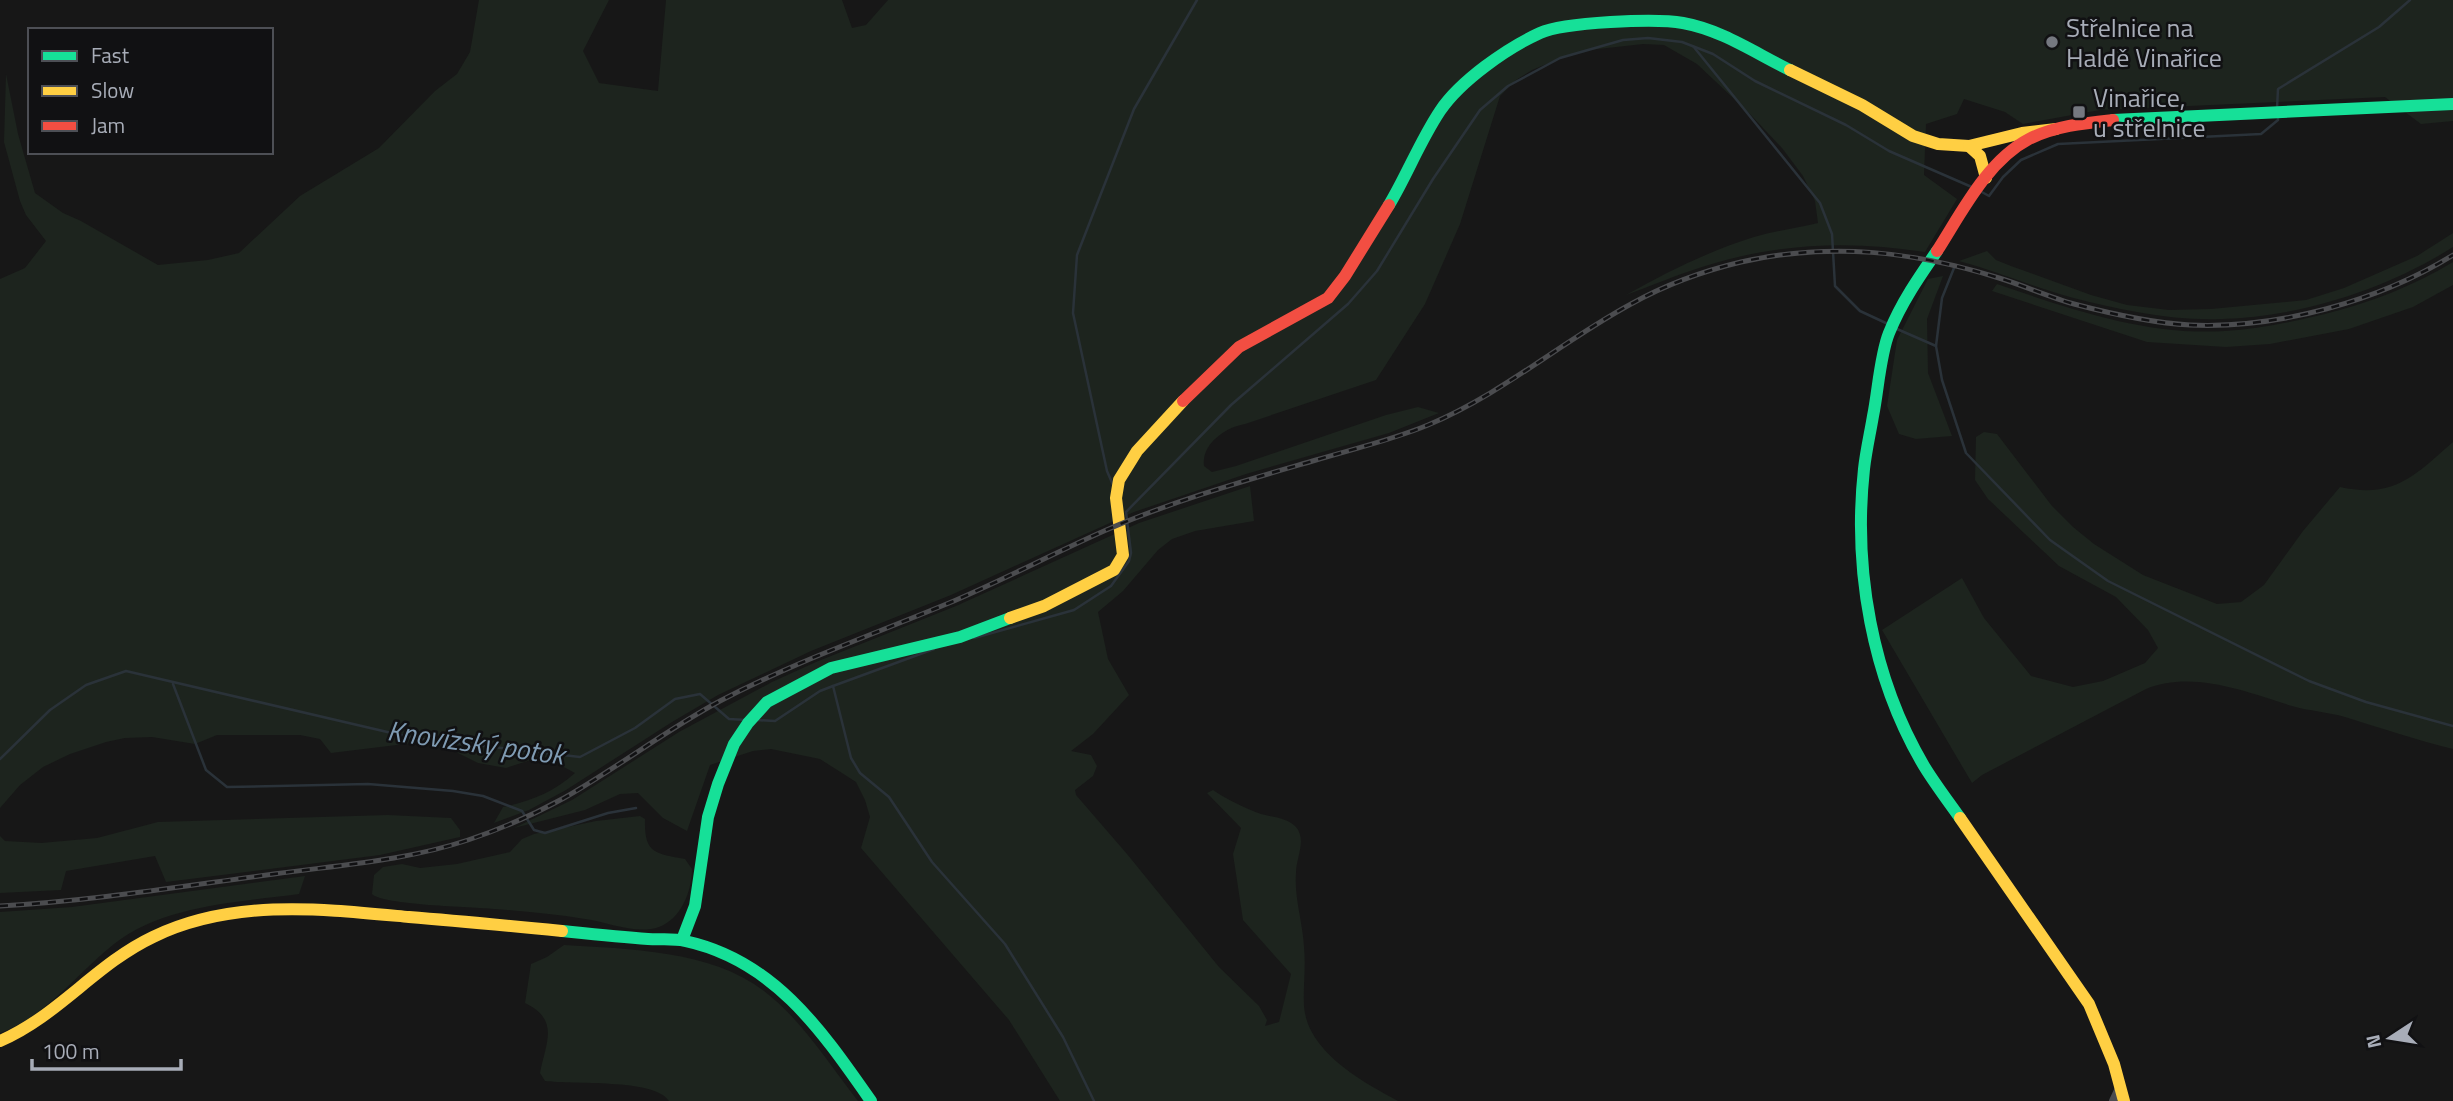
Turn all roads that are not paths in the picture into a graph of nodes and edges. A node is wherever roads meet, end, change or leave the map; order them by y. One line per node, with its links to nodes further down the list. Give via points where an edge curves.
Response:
1 (2453, 104): 2 (street, via 2095,122)
2 (2056, 129): 3 (street); 4 (street, via 2012,150)
3 (1969, 146): 4 (street, via 1980,156); 5 (street, via 1913,136 1724,35 1684,23 1653,20 1575,26 1542,32 1503,55 1441,110 1391,201 1328,298 1240,347 1136,451 1119,480 1116,498 1123,555 1114,570 1044,606 960,637 831,668 767,702 734,744 718,784 708,817 695,906)
4 (1983, 181): 7 (street, via 1910,291 1888,335 1864,468 1864,578 1872,629 1900,720 1924,766 2090,1004)
5 (682, 940): 6 (street, via 316,908 225,915 183,923 127,950 47,1016); 8 (street, via 758,968 790,995)
6 (0, 1041)
7 (2120, 1086): 9 (street); 10 (street)
8 (871, 1101)
9 (2113, 1101)
10 (2124, 1101)

